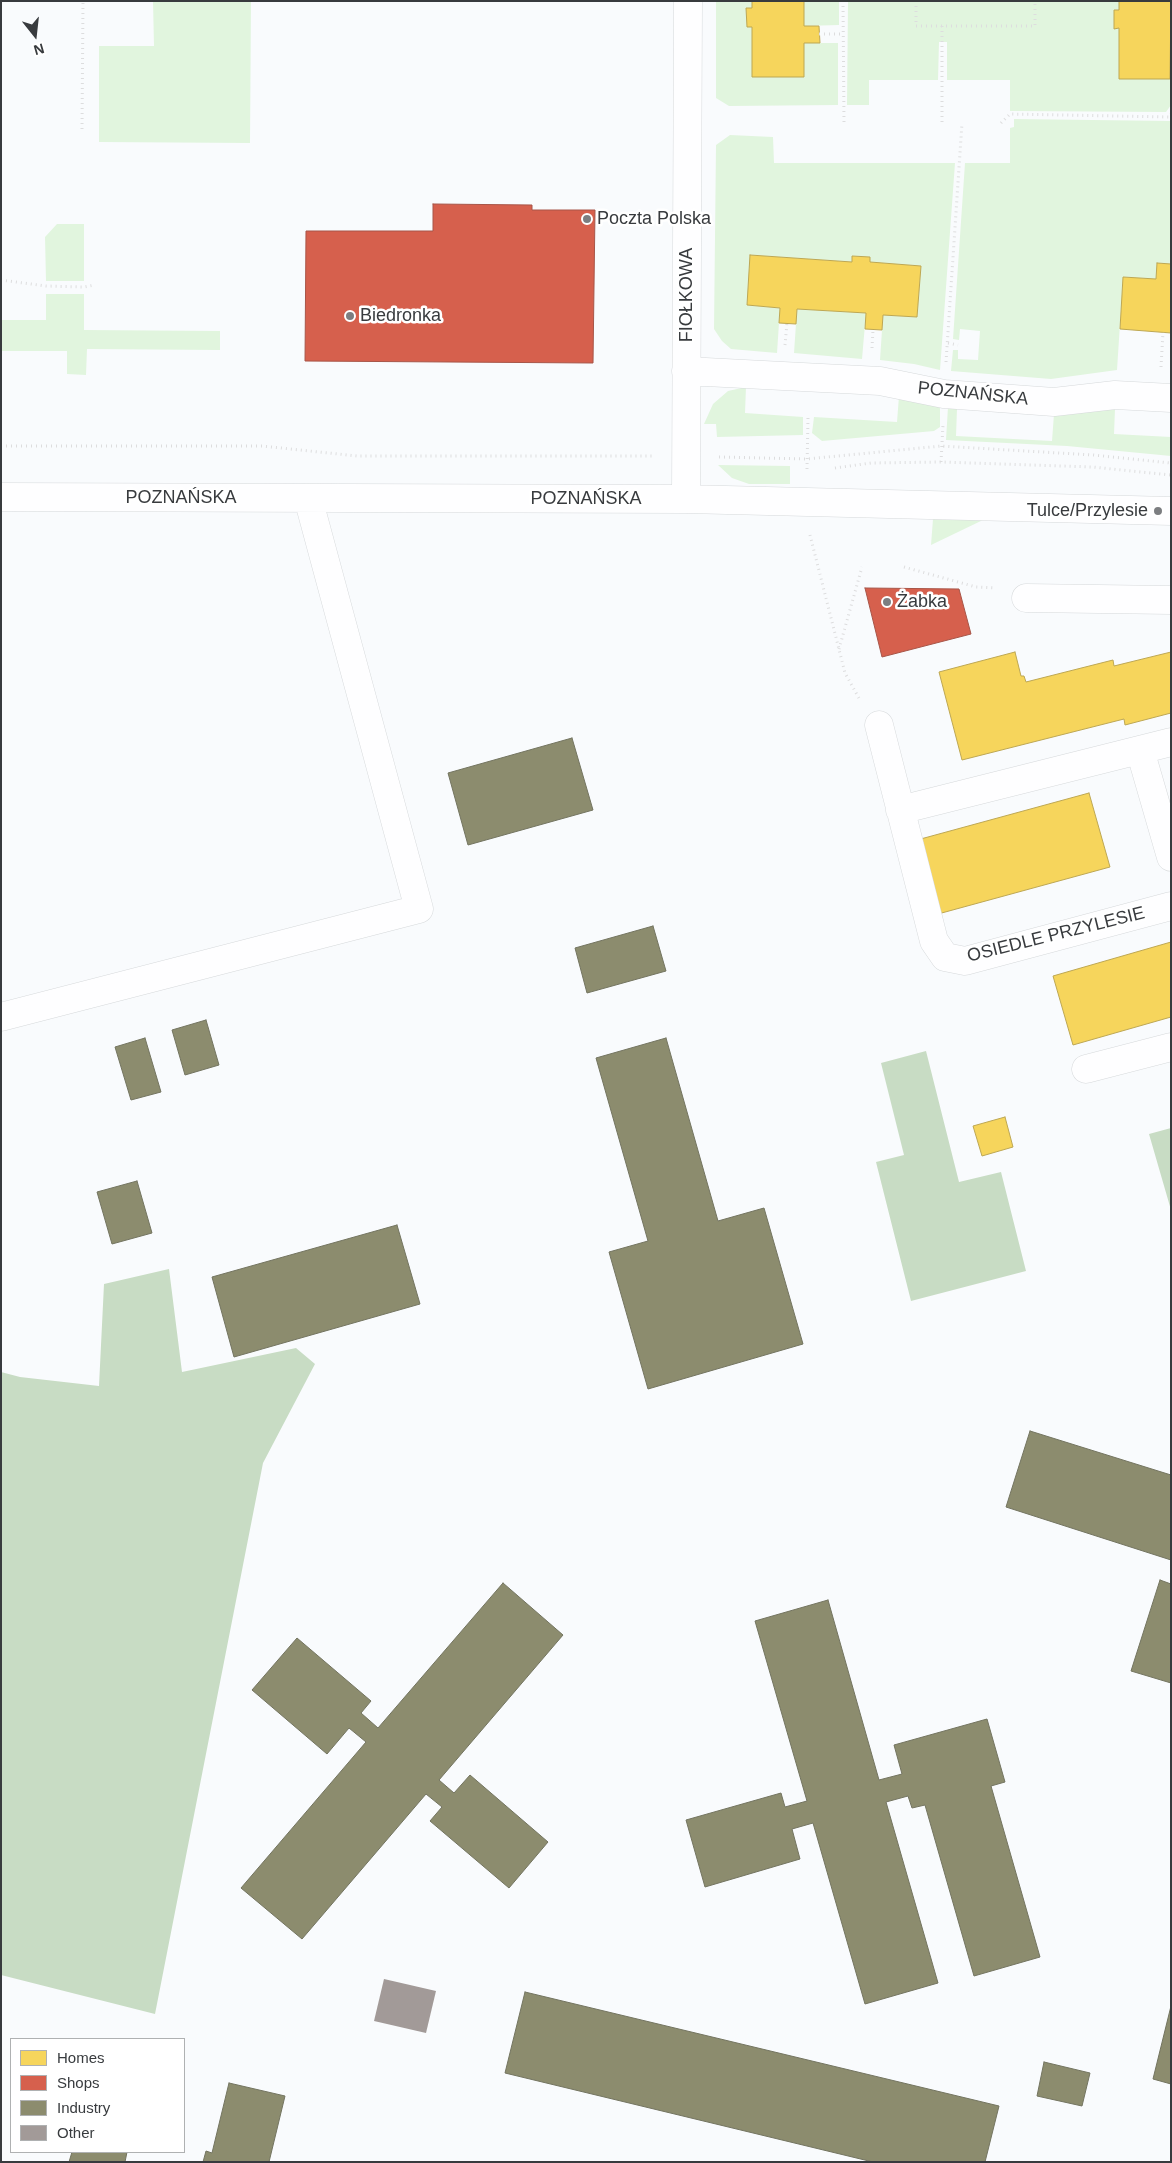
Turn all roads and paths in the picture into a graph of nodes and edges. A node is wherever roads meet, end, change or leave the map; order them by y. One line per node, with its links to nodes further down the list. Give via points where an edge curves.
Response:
1 (83, 1): 14 (path)
2 (688, 1): 23 (street, FIOŁKOWA)
3 (843, 1): 8 (path)
4 (916, 1): 6 (path, via 916,26)
5 (1036, 1): 6 (path, via 1035,26)
6 (942, 26): 11 (path)
7 (819, 34): 8 (path)
8 (843, 34): 10 (path)
9 (1171, 114): 13 (path, via 1169,117 1010,114)
10 (844, 122)
11 (942, 122)
12 (962, 123): 19 (path)
13 (1001, 123)
14 (82, 129)
15 (1, 280): 16 (path, via 46,286)
16 (95, 285)
17 (787, 323): 21 (path)
18 (1163, 332): 22 (path)
19 (948, 344): 20 (path); 24 (path)
20 (958, 345)
21 (785, 349)
22 (1161, 369)
23 (686, 371): 24 (street, POZNAŃSKA, via 880,381); 35 (street, FIOŁKOWA)
24 (944, 394): 25 (street, POZNAŃSKA, via 1054,402 1115,395); 29 (path)
25 (1171, 398)
26 (808, 417): 31 (path, via 807,472)
27 (1, 446): 28 (path)
28 (187, 446)
29 (941, 462): 30 (path, via 871,463); 32 (path, via 1092,468)
30 (825, 470)
31 (816, 471)
32 (1171, 475)
33 (1, 497): 34 (street, POZNAŃSKA)
34 (308, 498): 35 (street, POZNAŃSKA); 49 (street, via 419,909)
35 (686, 499): 36 (street, POZNAŃSKA)
36 (805, 502): 37 (street, POZNAŃSKA); 42 (path, via 807,523)
37 (1171, 511)
38 (904, 566): 40 (path, via 976,587 1015,589)
39 (862, 567): 42 (path)
40 (1026, 598): 41 (street)
41 (1171, 600)
42 (839, 649): 43 (path, via 845,673 866,710)
43 (879, 725): 46 (street, OSIEDLE PRZYLESIE)
44 (1171, 742): 45 (street)
45 (1140, 750): 46 (street); 47 (street)
46 (900, 810): 48 (street, OSIEDLE PRZYLESIE, via 934,941 946,957 965,961)
47 (1171, 858)
48 (1171, 906)
49 (1, 1017)
50 (1171, 1047): 51 (street)
51 (1086, 1069)

